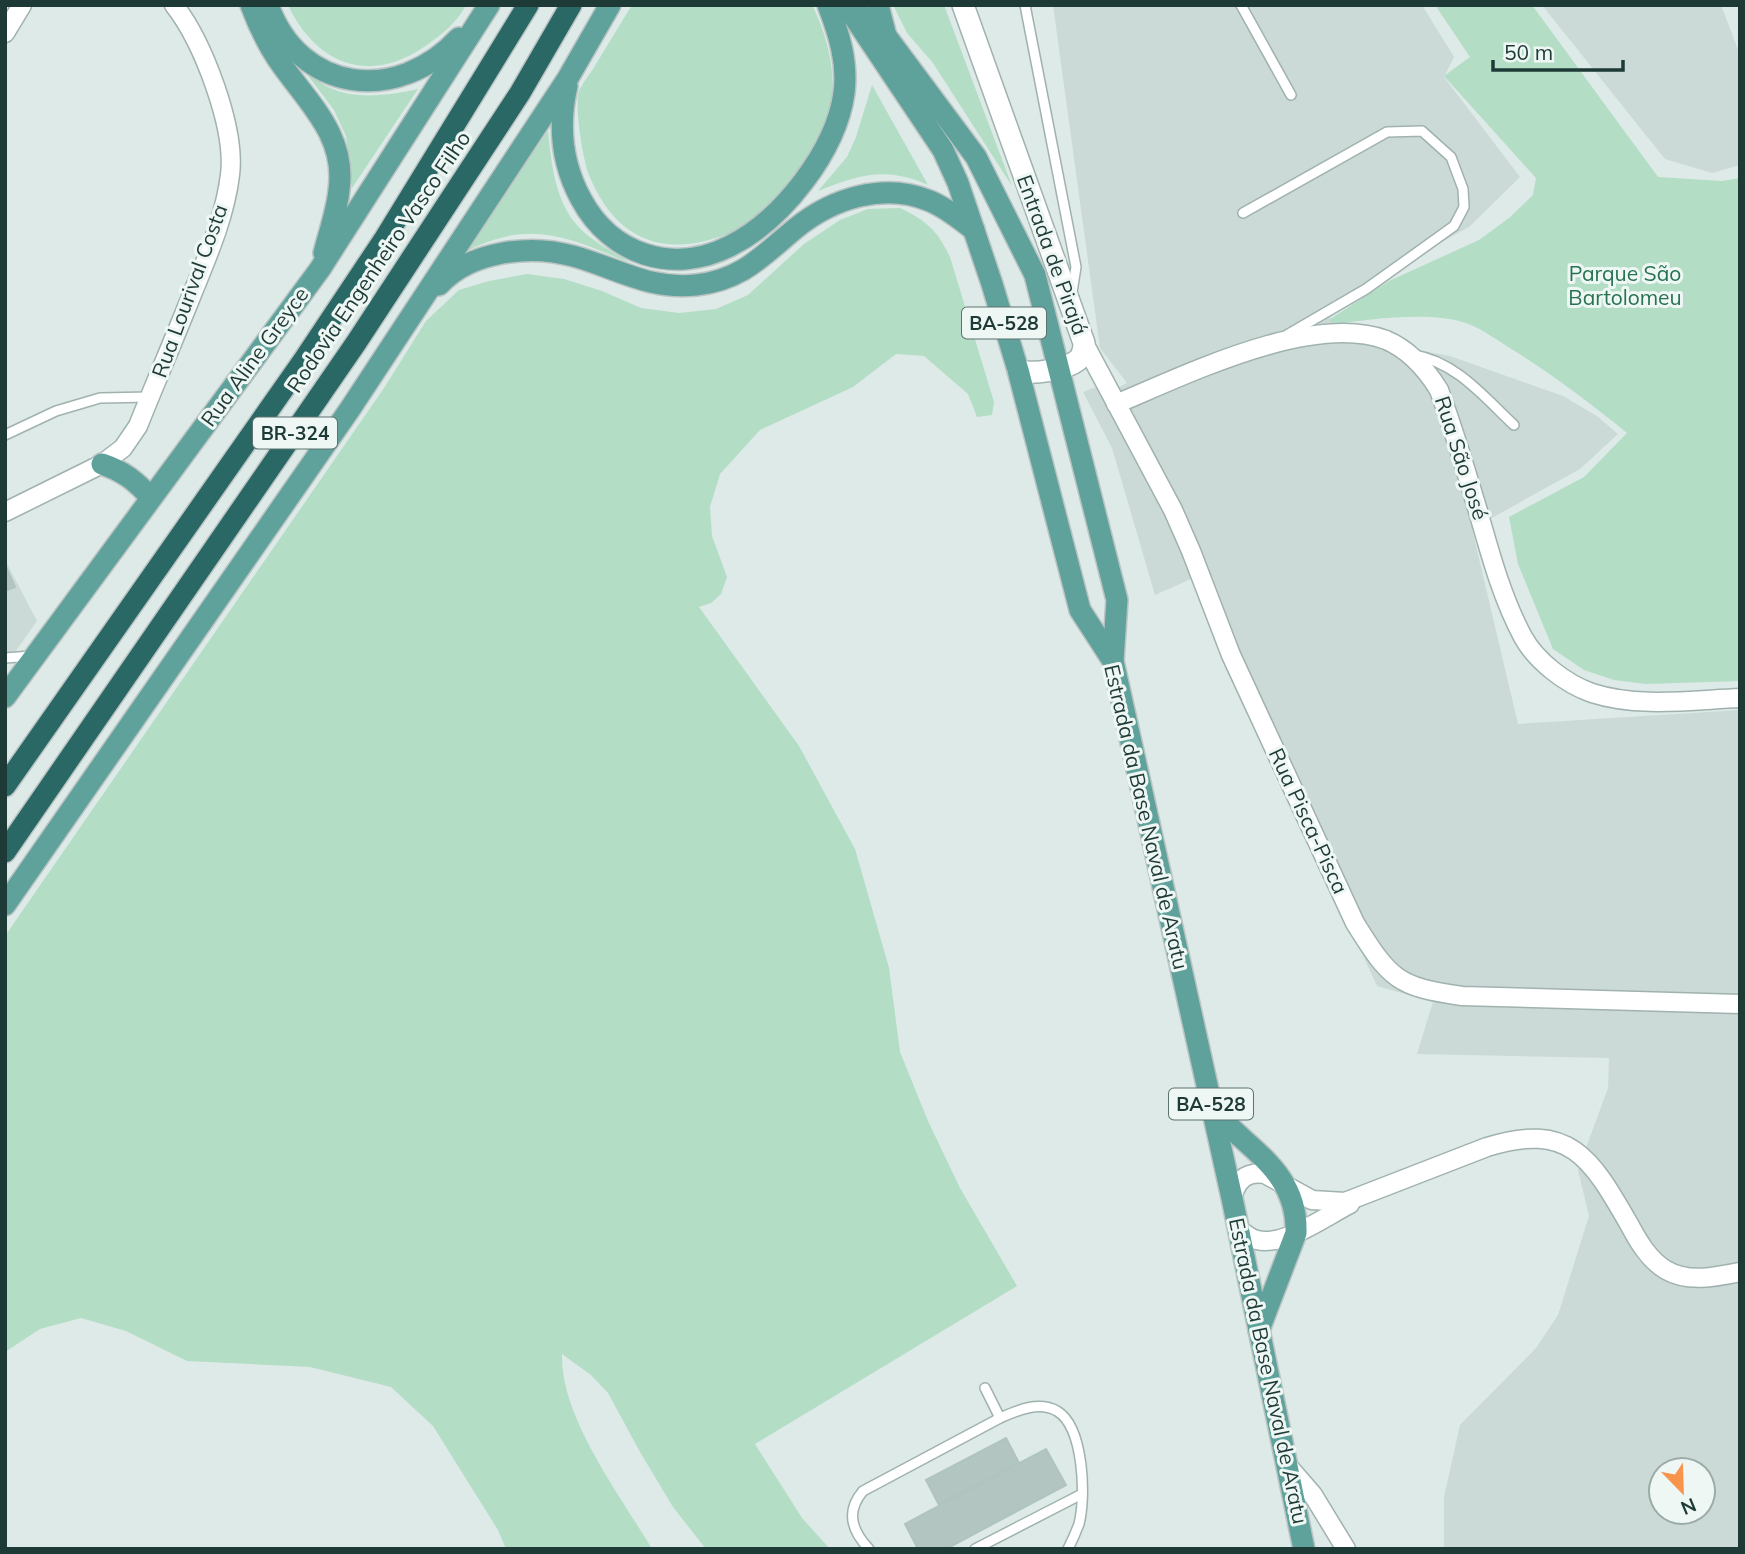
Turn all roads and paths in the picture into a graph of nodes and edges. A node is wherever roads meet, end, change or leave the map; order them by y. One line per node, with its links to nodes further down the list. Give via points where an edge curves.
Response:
1 (22, 5): 15 (street)
2 (174, 5): 29 (street, Rua Lourival Costa, via 185,19 216,91 228,130 230,174 211,248)
3 (251, 5): 21 (main road, via 267,41 323,118 334,142 340,189)
4 (268, 5): 5 (main road, via 279,32 306,59 322,71 364,82 411,73 430,63)
5 (489, 5): 21 (main road, Rua Aline Greyce)
6 (528, 5): 41 (highway, Rodovia Engenheiro Vasco Filho / BR-324, via 392,227 310,350)
7 (571, 5): 42 (highway, Rodovia Engenheiro Vasco Filho / BR-324, via 520,93 356,343)
8 (610, 5): 17 (main road)
9 (828, 5): 17 (main road, via 845,66 838,119 825,147 809,174 772,215 751,234 707,255 658,258 637,253 598,224 575,187 565,156 562,126)
10 (847, 5): 16 (main road); 20 (main road, Estrada da Base Naval de Aratu / BA-528, via 943,150)
11 (878, 5): 16 (main road)
12 (963, 5): 22 (street, Entrada de Pirajá)
13 (1025, 5): 22 (lane, via 1076,267)
14 (1241, 5): 18 (lane)
15 (5, 33)
16 (886, 36): 27 (main road, via 982,169 1035,275)
17 (568, 78): 23 (main road)
18 (1291, 95)
19 (1243, 213): 25 (lane, via 1387,132 1422,131 1451,157 1463,189 1464,207 1454,226 1366,289)
20 (974, 230): 23 (main road, via 929,201 890,192 870,194 814,215 748,268 714,282 657,284 571,255 530,251 481,258 462,267 444,279); 28 (main road, Estrada da Base Naval de Aratu / BA-528)
21 (320, 269): 34 (main road, Rua Aline Greyce)
22 (1070, 304): 24 (street, Entrada de Pirajá)
23 (411, 315): 43 (main road)
24 (1084, 343): 27 (street, Entrada de Pirajá, via 1075,362); 30 (street, Rua Pisca-Pisca)
25 (1262, 347): 26 (street, Rua São José, via 1301,337 1364,334); 30 (street, Rua São José)
26 (1412, 355): 31 (lane, via 1455,371); 40 (street, Rua São José, via 1440,390 1493,562 1523,638 1539,659 1590,692 1618,699)
27 (1059, 367): 28 (street, via 1030,374); 38 (main road, Entrada de Pirajá, via 1117,600)
28 (1018, 370): 38 (main road, Estrada da Base Naval de Aratu / BA-528, via 1080,610)
29 (150, 397): 32 (lane, via 100,398 56,411); 33 (street, Rua Lourival Costa, via 123,448)
30 (1116, 404): 44 (street, Rua Pisca-Pisca, via 1191,551 1231,655 1355,923 1390,972 1407,985 1462,996)
31 (1514, 425)
32 (5, 435)
33 (102, 464): 34 (main road, via 133,479); 35 (street, Rua Lourival Costa)
34 (151, 498): 36 (main road, Rua Aline Greyce)
35 (5, 512)
36 (36, 656): 37 (lane); 39 (main road, Rua Aline Greyce)
37 (5, 658)
38 (1113, 661): 45 (main road, Estrada da Base Naval de Aratu / BA-528)
39 (9, 689)
40 (1740, 698)
41 (5, 786)
42 (5, 852)
43 (5, 905)
44 (1740, 1004)
45 (1212, 1108): 46 (main road, via 1261,1153); 48 (main road, Estrada da Base Naval de Aratu / BA-528)
46 (1283, 1184): 47 (street, via 1323,1202); 48 (street, via 1265,1174 1248,1174 1235,1186); 50 (main road, via 1296,1218)
47 (1362, 1197): 50 (street); 51 (street, via 1511,1140 1561,1142 1604,1181 1638,1241 1667,1271 1689,1277)
48 (1232, 1198): 49 (main road, Estrada da Base Naval de Aratu / BA-528)
49 (1238, 1228): 50 (street, via 1257,1240); 52 (main road, Estrada da Base Naval de Aratu / BA-528)
50 (1296, 1233): 52 (main road)
51 (1740, 1272)
52 (1259, 1332): 55 (main road, Estrada da Base Naval de Aratu / BA-528)
53 (985, 1388): 54 (lane)
54 (1000, 1418): 56 (lane, via 1023,1408 1041,1407 1068,1420); 57 (lane, via 863,1491 853,1503 852,1517)
55 (1287, 1465): 60 (main road, Estrada da Base Naval de Aratu / BA-528); 61 (street, via 1313,1495)
56 (1083, 1494): 58 (lane); 59 (lane, via 1079,1524)
57 (869, 1549)
58 (975, 1549)
59 (1068, 1549)
60 (1304, 1549)
61 (1346, 1549)

